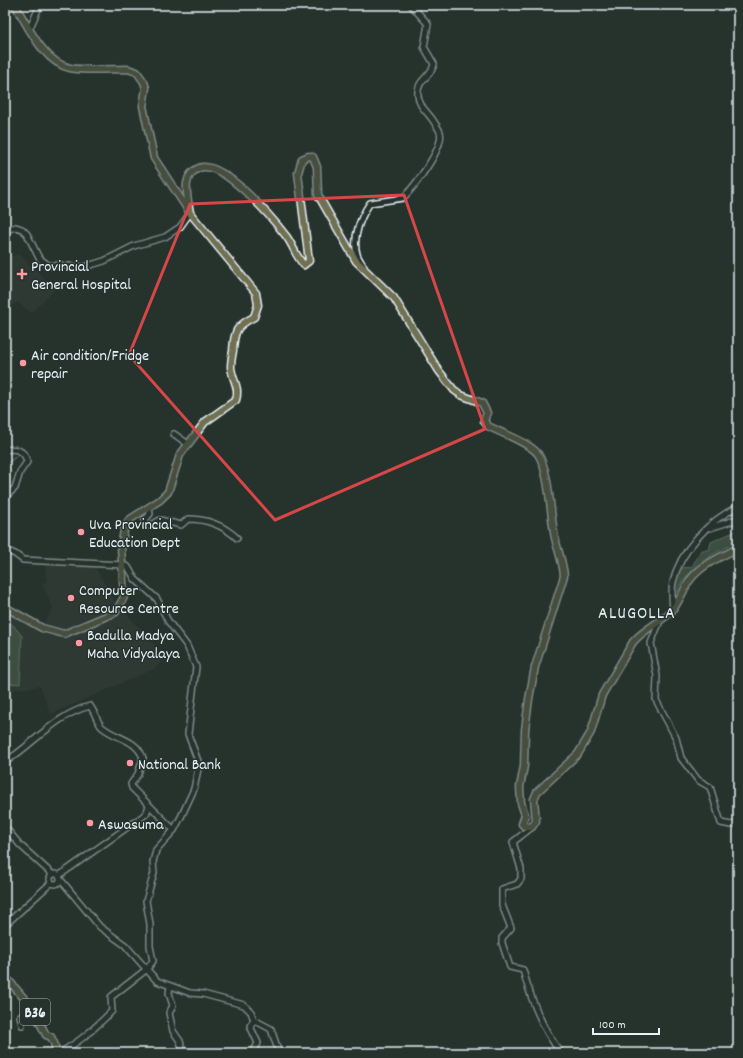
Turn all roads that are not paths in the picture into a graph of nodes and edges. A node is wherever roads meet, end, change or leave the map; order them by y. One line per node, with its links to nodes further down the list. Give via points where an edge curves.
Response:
1 (15, 5): 4 (main road)
2 (40, 5): 4 (street)
3 (412, 5): 7 (street, via 428,24 424,47 434,64 419,84 420,106 440,133 440,142 419,181 404,198 370,203 363,213 356,238 357,253)
4 (29, 30): 5 (main road, via 52,61 69,68 128,69 137,72 146,88 143,106 154,158)
5 (190, 213): 6 (street, via 180,228 165,237 134,246 104,261 84,267 48,265 39,258 22,229 16,227); 7 (main road, via 186,187 188,177 199,168 211,168 253,198 287,237 304,265 309,261 309,247 298,173 302,159 309,156 315,160 317,167 318,195 356,261); 9 (main road, via 256,293 258,305 254,317 242,323 234,337 231,368 238,391 236,400 206,422)
6 (5, 230)
7 (368, 274): 27 (main road, via 394,298 439,371 454,390 482,402 487,413 484,421 488,426 532,448 539,455 546,477 555,538 564,576 535,668 525,730 524,766 520,787 525,815 522,824)
8 (174, 434): 9 (street)
9 (188, 444): 13 (main road, via 175,466 168,492)
10 (5, 450): 11 (street, via 20,451 26,456 27,462 20,472 15,488)
11 (5, 497)
12 (738, 507): 15 (street, via 728,511)
13 (149, 508): 16 (street, via 150,514 145,520 146,525 150,526 160,520 180,526 188,519 202,519 227,528); 19 (main road, via 129,520 125,526 121,546)
14 (738, 519): 15 (street)
15 (707, 529): 21 (street, via 692,544 679,564 672,592)
16 (237, 538)
17 (738, 548): 21 (main road, via 708,563 691,580)
18 (5, 550): 19 (street, via 23,560)
19 (123, 565): 20 (main road, via 124,597 116,612 64,634 42,628); 28 (street, via 128,567 135,579 157,599 168,621 187,646 196,667 188,734 199,764 194,790)
20 (5, 607)
21 (673, 610): 22 (main road)
22 (659, 623): 25 (street, via 651,643 656,676 656,700 676,738 681,758 698,780 710,787 721,823); 27 (main road, via 633,642 602,695 591,732 578,754 537,792 534,799 536,821)
23 (5, 762): 24 (street, via 58,720 90,706 101,727 138,747 142,754 142,765 131,784)
24 (149, 806): 28 (street); 30 (street, via 146,814 70,867)
25 (738, 823)
26 (5, 827): 29 (street, via 20,845)
27 (532, 827): 43 (street, via 513,842 521,869 521,879 517,884 502,889 502,905 511,928 502,938 502,943 510,967 522,970 528,991 548,1036)
28 (174, 830): 33 (street, via 156,850 153,862 154,873 146,901 153,961)
29 (52, 874): 30 (street); 31 (street)
30 (62, 879): 31 (street, via 58,884); 33 (street, via 100,927 125,945)
31 (51, 883): 32 (street)
32 (5, 925)
33 (146, 970): 35 (street, via 157,981); 39 (street, via 111,997 112,1011 95,1028 80,1041)
34 (6, 979): 36 (main road, B36)
35 (170, 986): 37 (street, via 190,994 203,994 244,1005); 40 (street, via 169,993 173,1006 169,1012 173,1031 180,1041)
36 (33, 1009): 38 (street, via 20,1016); 39 (main road, B36)
37 (254, 1020): 41 (street, via 250,1026 258,1044); 42 (street, via 271,1029)
38 (22, 1025)
39 (58, 1053)
40 (183, 1053)
41 (253, 1053)
42 (278, 1053)
43 (561, 1053)

